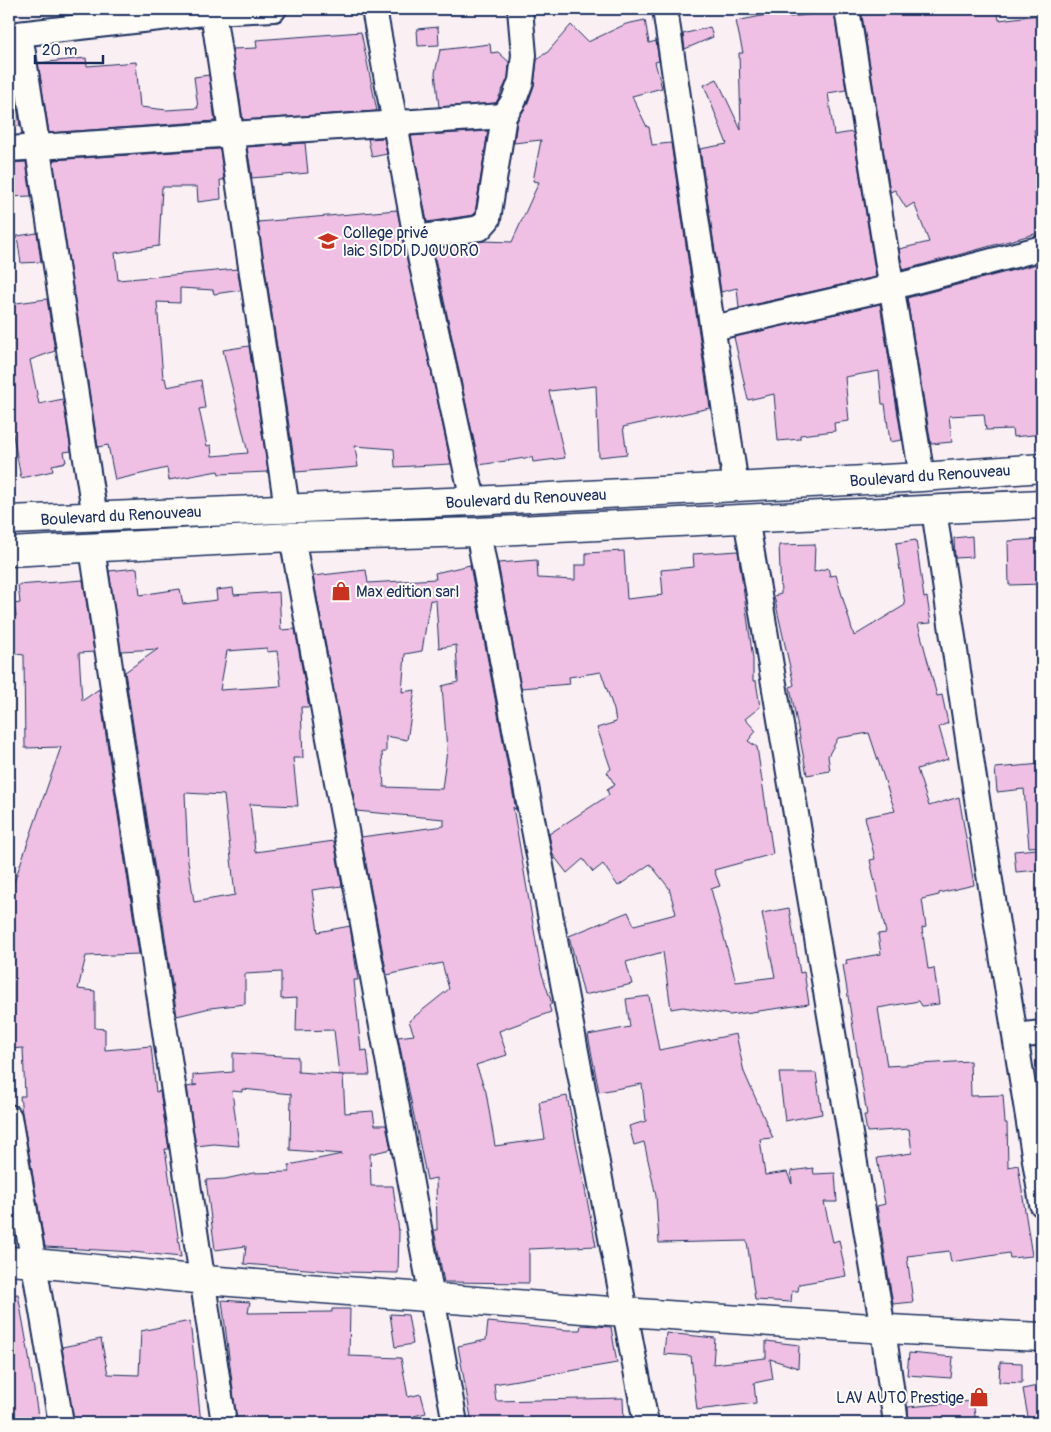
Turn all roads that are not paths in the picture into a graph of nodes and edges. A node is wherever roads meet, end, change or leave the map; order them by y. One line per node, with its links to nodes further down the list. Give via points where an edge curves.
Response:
1 (274, 9): 6 (street)
2 (374, 9): 9 (street)
3 (520, 9): 8 (street, via 524,55 521,81)
4 (665, 9): 16 (street)
5 (847, 9): 15 (street)
6 (214, 12): 7 (street); 10 (street)
7 (14, 34): 11 (street)
8 (504, 116): 9 (street); 13 (street, via 490,212 485,224 480,228)
9 (396, 124): 10 (street); 13 (street)
10 (231, 133): 11 (street); 22 (street)
11 (39, 147): 12 (street); 24 (street)
12 (9, 149)
13 (416, 238): 20 (street)
14 (1042, 248): 15 (street)
15 (893, 287): 16 (street); 18 (street)
16 (713, 328): 19 (street)
17 (1042, 468): 18 (main road, Boulevard du Renouveau)
18 (922, 477): 19 (main road, Boulevard du Renouveau)
19 (736, 486): 20 (main road, Boulevard du Renouveau)
20 (473, 501): 22 (main road, Boulevard du Renouveau)
21 (1042, 504): 23 (main road, Boulevard du Renouveau)
22 (287, 508): 24 (main road, Boulevard du Renouveau)
23 (934, 510): 25 (main road, Boulevard du Renouveau); 32 (street)
24 (95, 517): 26 (main road, Boulevard du Renouveau)
25 (746, 518): 27 (main road, Boulevard du Renouveau); 40 (street)
26 (9, 520)
27 (478, 532): 28 (main road, Boulevard du Renouveau); 39 (street)
28 (292, 537): 29 (main road, Boulevard du Renouveau); 38 (street)
29 (92, 548): 30 (main road, Boulevard du Renouveau); 37 (street)
30 (9, 552)
31 (1042, 1033): 32 (street)
32 (1016, 1036): 34 (street)
33 (9, 1117): 36 (street)
34 (1042, 1204)
35 (9, 1261): 36 (main road)
36 (35, 1263): 37 (main road); 42 (street)
37 (204, 1279): 38 (main road); 43 (street)
38 (433, 1296): 39 (main road); 44 (street)
39 (625, 1312): 40 (main road); 45 (street)
40 (883, 1330): 41 (main road); 46 (street)
41 (1042, 1337)
42 (61, 1423)
43 (224, 1423)
44 (455, 1423)
45 (646, 1423)
46 (896, 1423)

